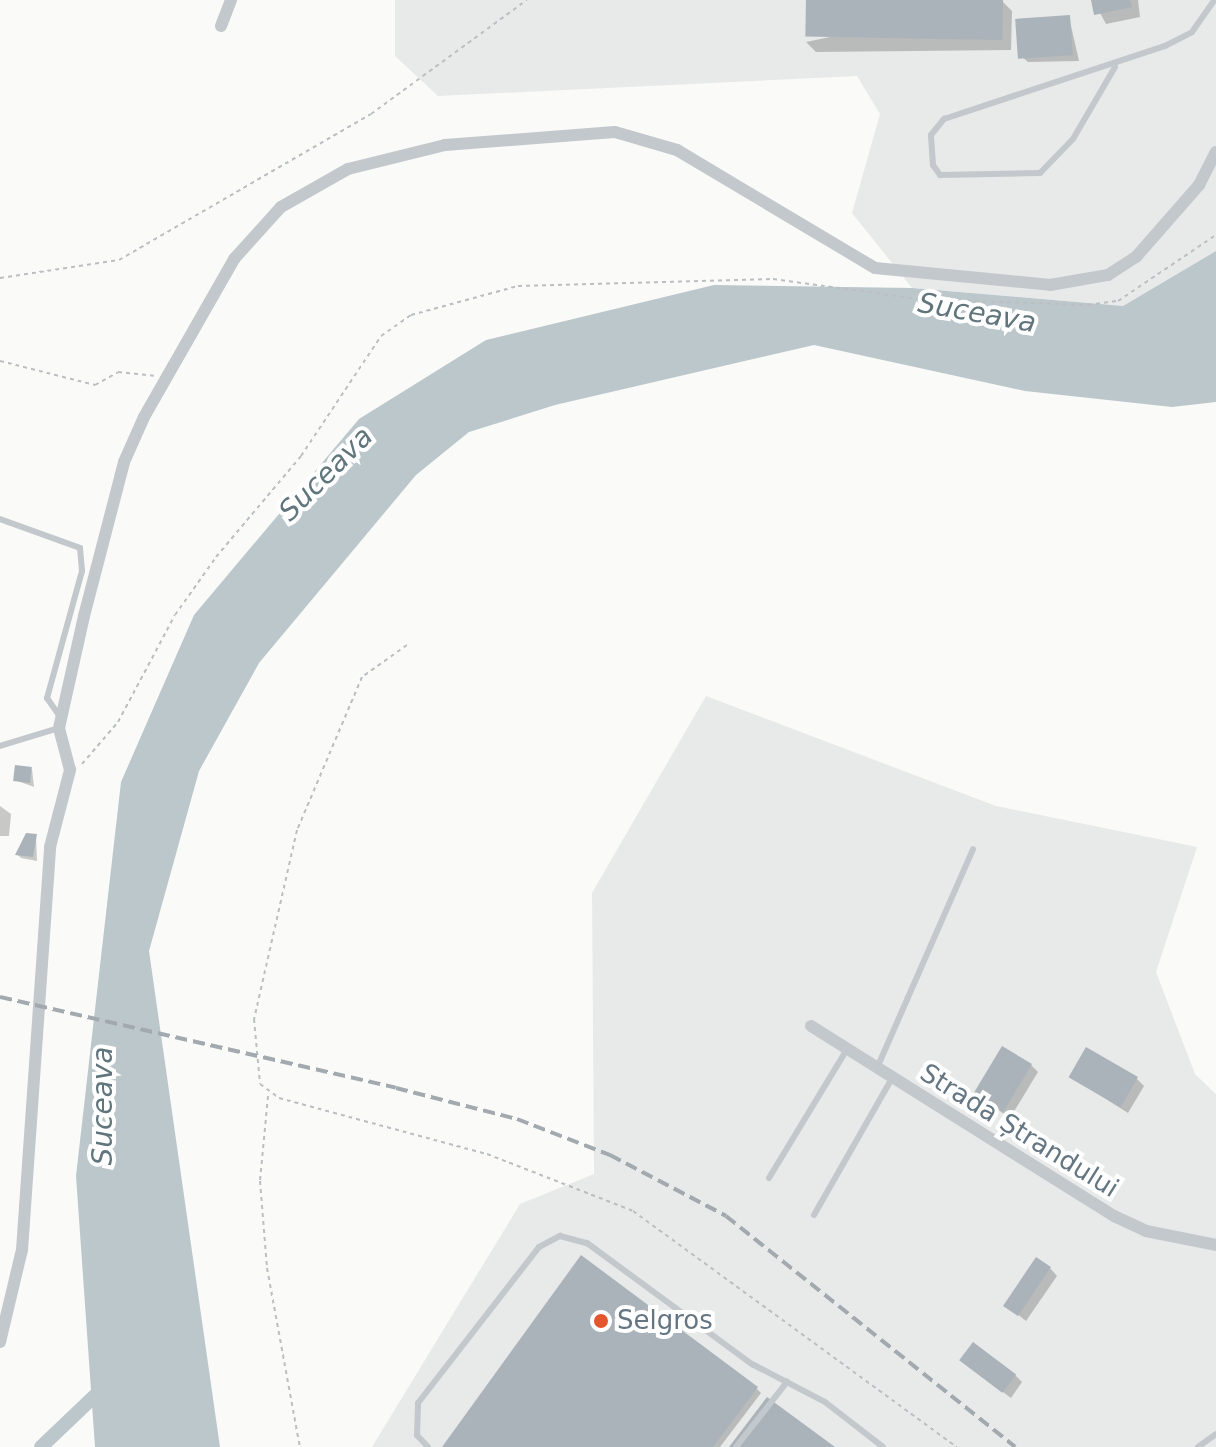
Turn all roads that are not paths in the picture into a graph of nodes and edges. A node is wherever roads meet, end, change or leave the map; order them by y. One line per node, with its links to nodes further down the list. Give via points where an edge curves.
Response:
1 (231, 0): 3 (street)
2 (1214, 0): 4 (lane, via 1192,32)
3 (221, 26)
4 (1115, 67): 4 (lane, via 967,106 931,135 933,165 940,175 1040,173 1073,139)
5 (1216, 152): 7 (street, via 1199,185 1136,257 1108,275 1050,285 875,268 743,184 645,135 584,131 445,145 348,169 281,207 234,259 162,380 124,462)
6 (0, 519): 7 (lane, via 80,548 82,571 47,698)
7 (60, 723): 8 (lane); 17 (street, via 70,770 50,847 22,1250)
8 (0, 746)
9 (973, 849): 12 (lane)
10 (811, 1026): 11 (street, Strada Ștrandului)
11 (847, 1049): 12 (street, Strada Ștrandului); 14 (lane)
12 (877, 1068): 13 (street, Strada Ștrandului)
13 (892, 1078): 15 (lane); 16 (street, Strada Ștrandului, via 1114,1216 1146,1231)
14 (769, 1178)
15 (814, 1215)
16 (1216, 1245)
17 (0, 1342)
18 (787, 1382): 20 (lane, via 587,1243 560,1236 539,1247 418,1403 417,1435); 21 (lane); 22 (lane)
19 (1216, 1434): 23 (lane)
20 (428, 1447)
21 (736, 1447)
22 (883, 1447)
23 (1198, 1447)

